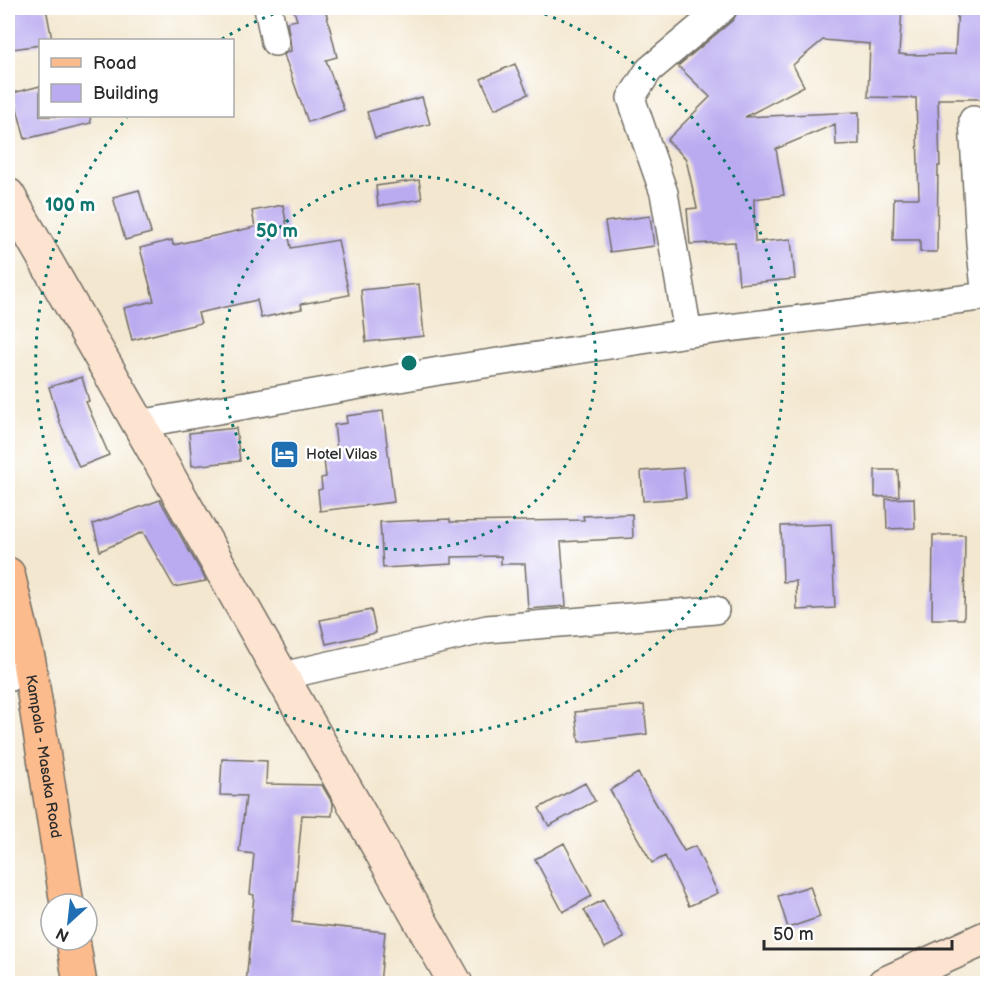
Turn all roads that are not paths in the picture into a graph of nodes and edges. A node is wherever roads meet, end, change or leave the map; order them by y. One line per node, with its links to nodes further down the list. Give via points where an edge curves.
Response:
1 (268, 8): 3 (street)
2 (723, 8): 7 (street, via 649,70 631,98 664,193)
3 (275, 42)
4 (973, 120): 6 (street)
5 (8, 195): 8 (street)
6 (987, 297): 7 (street)
7 (688, 333): 8 (street, via 439,371)
8 (139, 424): 12 (street)
9 (8, 574): 11 (main road, Kampala - Masaka Road)
10 (715, 610): 12 (street, via 486,629)
11 (18, 670): 13 (main road, Kampala - Masaka Road)
12 (282, 676): 17 (street)
13 (64, 892)
14 (986, 934): 18 (street)
15 (75, 952): 16 (main road)
16 (80, 984)
17 (456, 984)
18 (884, 984)

